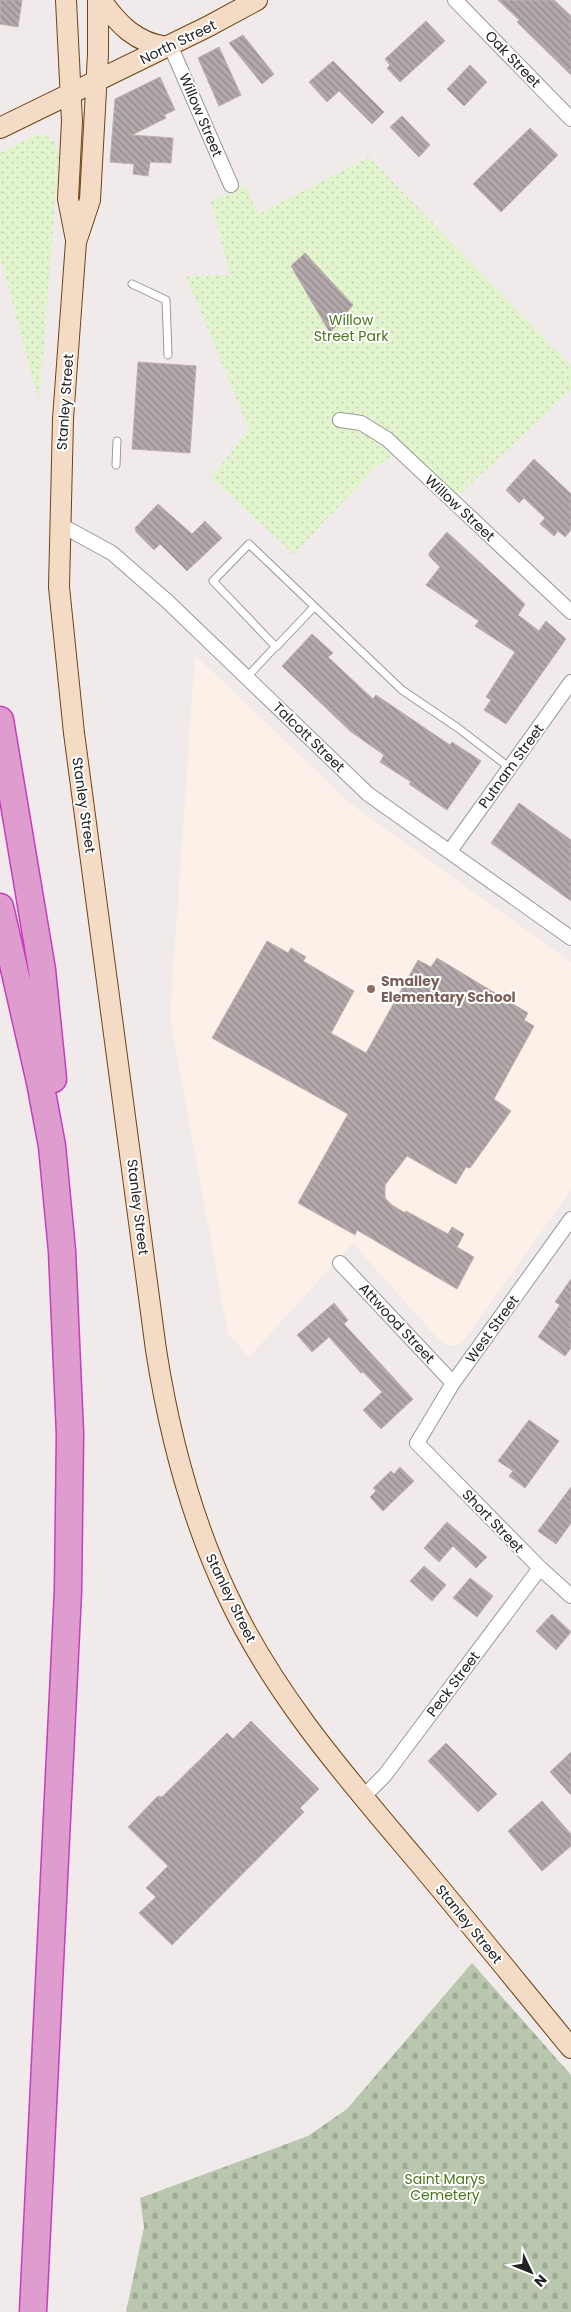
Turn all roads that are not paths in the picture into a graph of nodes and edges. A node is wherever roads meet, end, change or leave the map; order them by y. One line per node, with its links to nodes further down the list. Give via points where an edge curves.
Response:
1 (66, 0): 7 (main road, Stanley Street)
2 (100, 0): 5 (main road, via 131,34 147,43); 6 (main road, Stanley Street)
3 (257, 0): 5 (main road, North Street)
4 (455, 0): 8 (street, Oak Street)
5 (168, 46): 6 (main road, North Street); 10 (street, Willow Street)
6 (97, 81): 7 (main road); 11 (main road, Stanley Street, via 90,200)
7 (72, 93): 9 (main road); 11 (main road, Stanley Street, via 68,199)
8 (571, 119)
9 (0, 128)
10 (231, 185)
11 (76, 242): 17 (main road, Stanley Street)
12 (132, 284): 13 (lane, via 166,300)
13 (168, 355)
14 (340, 420): 19 (street, Willow Street, via 361,423 387,439)
15 (117, 441): 16 (lane)
16 (116, 465)
17 (59, 524): 21 (street, Talcott Street, via 112,553 167,600); 35 (main road, Stanley Street, via 59,596 74,733 156,1350 173,1440 209,1552 243,1626 298,1716)
18 (314, 607): 20 (lane); 20 (lane, via 249,544 213,581); 24 (lane, via 402,690)
19 (571, 612)
20 (277, 646): 21 (lane)
21 (247, 678): 25 (street, Talcott Street, via 368,794)
22 (571, 682): 24 (street, Putnam Street)
23 (0, 720): 28 (highway, via 48,1018)
24 (510, 768): 25 (street, Putnam Street)
25 (450, 851): 27 (street, Talcott Street)
26 (0, 907): 28 (highway, via 40,1082)
27 (571, 938)
28 (53, 1157): 37 (highway, via 67,1340 71,1482)
29 (571, 1219): 31 (street, West Street)
30 (340, 1263): 31 (street, Attwood Street)
31 (453, 1383): 32 (street, West Street)
32 (417, 1443): 33 (street, Short Street)
33 (540, 1568): 34 (street, Short Street); 35 (street, Peck Street, via 385,1775)
34 (571, 1596)
35 (363, 1797): 36 (main road, Stanley Street)
36 (568, 2039)
37 (33, 2312)

